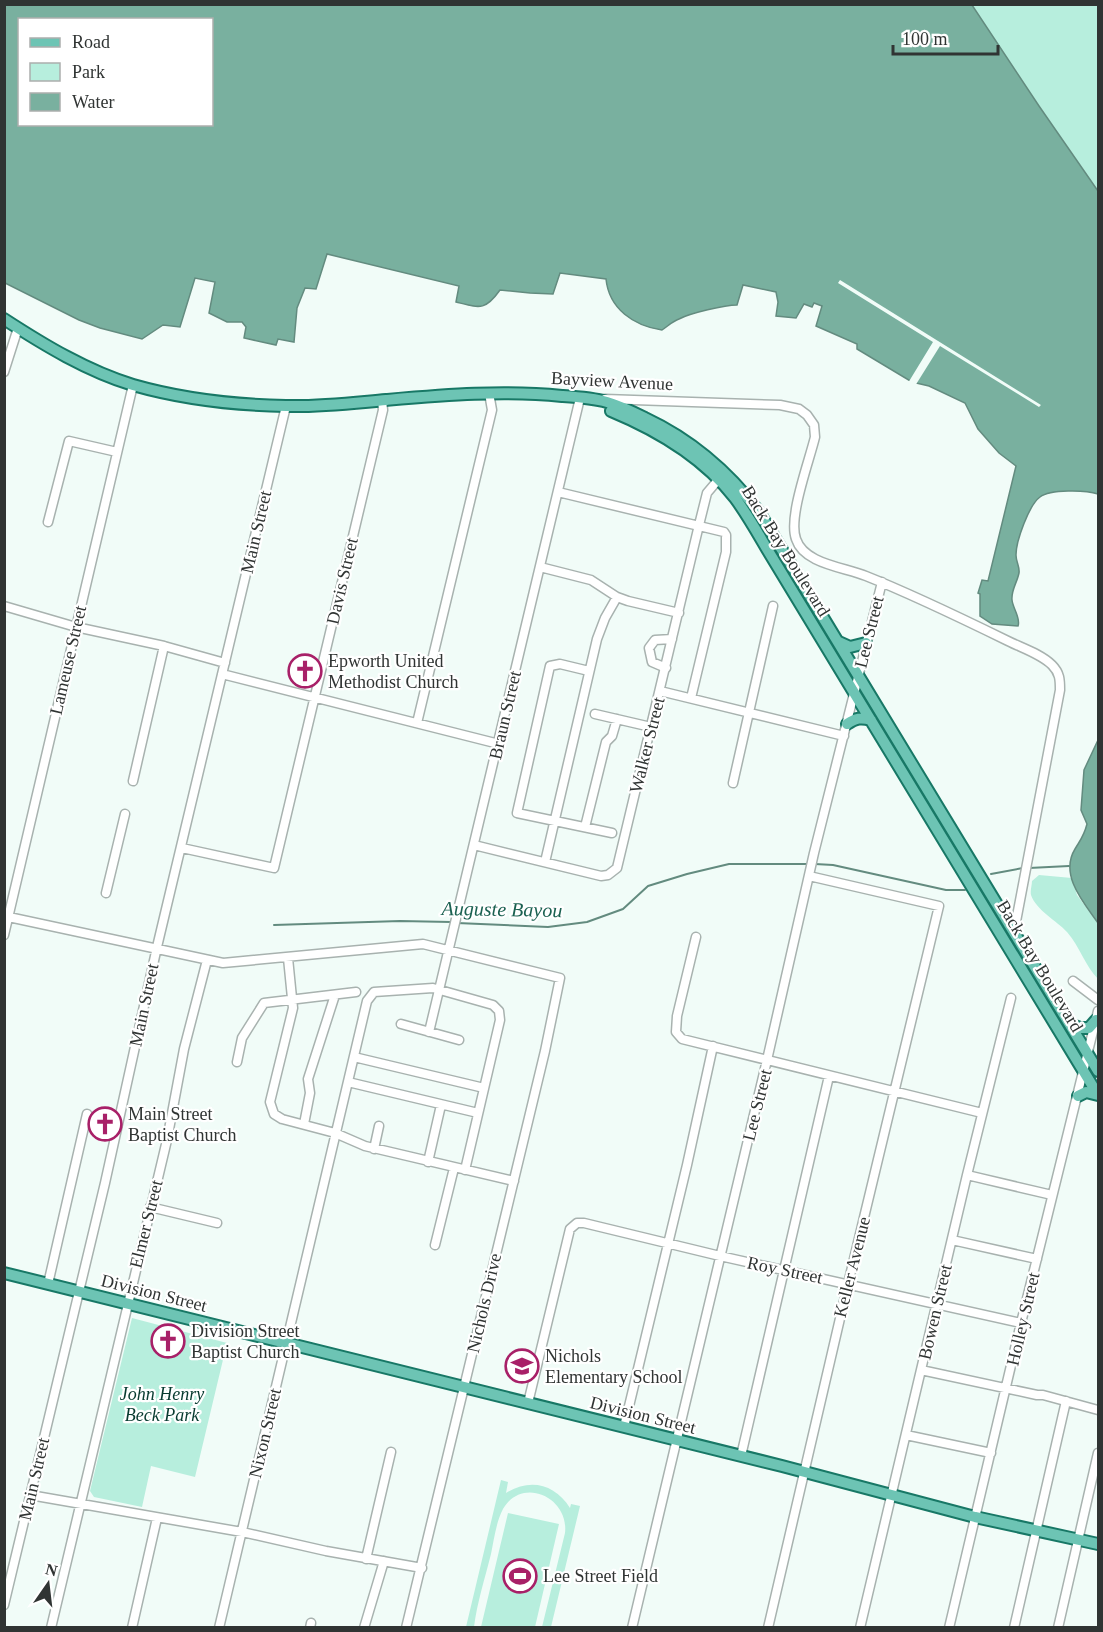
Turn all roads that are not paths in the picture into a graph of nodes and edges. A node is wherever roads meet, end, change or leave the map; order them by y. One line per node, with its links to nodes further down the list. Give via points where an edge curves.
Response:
1 (4, 319): 2 (main road, Bayview Avenue)
2 (18, 328): 3 (street); 4 (main road, Bayview Avenue, via 80,363)
3 (4, 372)
4 (133, 385): 8 (main road, Bayview Avenue, via 247,404); 9 (street, Lameuse Street)
5 (489, 393): 6 (main road, Bayview Avenue); 7 (main road, Bayview Avenue); 38 (street, via 492,410)
6 (580, 398): 10 (main road, Back Bay Boulevard, via 667,438); 11 (street, Braun Street); 15 (street, Bayview Avenue, via 768,404 799,409 814,425 814,437 794,518 795,538 802,551 815,560); 22 (main road, Back Bay Boulevard, via 607,402 668,429 727,472 759,512)
7 (382, 400): 8 (main road, Bayview Avenue); 32 (street, Davis Street)
8 (286, 406): 25 (street, Main Street)
9 (117, 452): 12 (street, via 69,441); 20 (street, Lameuse Street)
10 (718, 480): 13 (street, Walker Street, via 707,493); 31 (main road, Back Bay Boulevard, via 749,519)
11 (558, 492): 13 (street); 14 (street, Braun Street)
12 (48, 522)
13 (699, 525): 19 (street, Walker Street); 33 (street, via 724,532 726,546)
14 (540, 567): 16 (street, via 591,580); 42 (street, Braun Street)
15 (882, 582): 23 (street, Lee Street); 55 (street, Bayview Avenue, via 1039,657 1058,672 1060,690)
16 (617, 597): 19 (street); 27 (street, via 600,629)
17 (4, 606): 20 (street)
18 (773, 606): 34 (street)
19 (678, 613): 21 (street, Walker Street)
20 (76, 627): 24 (street); 54 (street, Lameuse Street)
21 (672, 639): 26 (street, Walker Street); 26 (street, via 655,640 648,648 652,662)
22 (839, 642): 23 (main road, via 850,647); 29 (main road, Back Bay Boulevard)
23 (866, 643): 29 (street, Lee Street)
24 (165, 646): 25 (street); 43 (street)
25 (225, 663): 28 (street, Main Street)
26 (666, 668): 30 (street, Walker Street)
27 (589, 671): 46 (street); 46 (street, via 560,664 548,670 517,813)
28 (222, 674): 32 (street); 50 (street, Main Street)
29 (859, 675): 31 (street, Lee Street); 55 (main road, Back Bay Boulevard)
30 (660, 691): 33 (street); 40 (street, Walker Street)
31 (855, 693): 37 (main road, Back Bay Boulevard); 39 (street, Lee Street)
32 (315, 697): 38 (street); 50 (street, Davis Street, via 274,868)
33 (691, 698): 34 (street)
34 (749, 712): 41 (street); 44 (street)
35 (595, 714): 36 (street)
36 (617, 719): 40 (street); 47 (street, via 606,742)
37 (871, 720): 39 (main road, via 862,717); 80 (main road, Back Bay Boulevard)
38 (417, 723): 42 (street)
39 (847, 724): 41 (street, Lee Street)
40 (651, 727): 51 (street, Walker Street, via 617,868 601,876)
41 (844, 736): 52 (street, Lee Street)
42 (499, 744): 49 (street, Braun Street)
43 (133, 781)
44 (734, 783)
45 (125, 814): 53 (street)
46 (555, 821): 47 (street); 51 (street)
47 (585, 828): 48 (street)
48 (612, 833)
49 (474, 845): 51 (street, Walker Street); 59 (street, Braun Street)
50 (182, 848): 58 (street, Main Street)
51 (545, 862)
52 (810, 873): 77 (street, Lee Street); 84 (street, Keller Avenue, via 939,906)
53 (106, 893)
54 (7, 916): 56 (street, Lameuse Street); 58 (street)
55 (1014, 932): 71 (main road, Back Bay Boulevard)
56 (4, 935)
57 (696, 937): 74 (street, via 675,1027 678,1036)
58 (157, 947): 61 (street); 112 (street, Main Street)
59 (448, 950): 60 (street, via 416,945); 63 (street, Braun Street); 99 (street, Nichols Drive, via 560,978)
60 (288, 958): 61 (street, via 230,963); 67 (street)
61 (207, 960): 101 (street, Elmer Street)
62 (1072, 981): 68 (street)
63 (439, 989): 72 (street, Braun Street); 76 (street, Nixon Street, via 371,995); 83 (street, via 493,1005 499,1011)
64 (356, 992): 65 (street)
65 (335, 995): 67 (street); 91 (street, via 308,1079 310,1093)
66 (1011, 998): 89 (street, Bowen Street)
67 (292, 1000): 78 (street, via 268,1001 261,1006 242,1038); 91 (street, via 270,1102 274,1114)
68 (1098, 1000)
69 (1097, 1015): 71 (main road, via 1089,1028); 75 (street, Holley Street)
70 (401, 1024): 72 (street)
71 (1070, 1024): 75 (main road, Back Bay Boulevard)
72 (429, 1032): 73 (street)
73 (459, 1040)
74 (713, 1046): 77 (street); 104 (street)
75 (1089, 1055): 79 (main road, Back Bay Boulevard); 80 (street, Holley Street)
76 (354, 1057): 82 (street, Nixon Street); 83 (street)
77 (767, 1060): 81 (street); 106 (street, Lee Street)
78 (237, 1062)
79 (1098, 1071)
80 (1084, 1072): 85 (main road, Back Bay Boulevard); 86 (street, Holley Street)
81 (829, 1076): 84 (street); 108 (street)
82 (348, 1082): 87 (street); 93 (street, Nixon Street)
83 (484, 1088): 88 (street)
84 (895, 1091): 89 (street); 111 (street, Keller Avenue)
85 (1098, 1095): 86 (main road, via 1086,1092)
86 (1077, 1096): 100 (street, Holley Street)
87 (441, 1104): 88 (street); 95 (street)
88 (478, 1113): 97 (street)
89 (982, 1113): 98 (street, Bowen Street)
90 (87, 1114): 110 (street)
91 (304, 1124): 93 (street)
92 (379, 1126): 94 (street)
93 (335, 1133): 94 (street); 116 (street, Nixon Street)
94 (374, 1149): 95 (street)
95 (428, 1162): 96 (street)
96 (454, 1168): 97 (street); 105 (street)
97 (465, 1170): 99 (street)
98 (966, 1175): 100 (street); 103 (street, Bowen Street)
99 (514, 1181): 118 (street, Nichols Drive)
100 (1052, 1196): 107 (street, Holley Street)
101 (150, 1208): 102 (street); 113 (street, Elmer Street)
102 (217, 1223)
103 (952, 1240): 107 (street); 114 (street, Bowen Street)
104 (668, 1244): 106 (street, Roy Street); 121 (street, Roy Street, via 584,1223 570,1229); 123 (street)
105 (435, 1245)
106 (720, 1256): 108 (street, Roy Street); 125 (street, Lee Street)
107 (1037, 1259): 115 (street, Holley Street)
108 (784, 1270): 111 (street, Roy Street); 129 (street)
109 (4, 1273): 110 (main road, Division Street)
110 (48, 1284): 112 (main road, Division Street)
111 (848, 1284): 114 (street, Roy Street); 130 (street, Keller Avenue)
112 (78, 1291): 113 (main road, Division Street); 132 (street, Main Street)
113 (127, 1303): 116 (main road, Division Street); 133 (street, Elmer Street)
114 (936, 1305): 115 (street, Roy Street); 117 (street, Bowen Street)
115 (1021, 1323): 119 (street, Holley Street)
116 (286, 1343): 118 (main road, Division Street); 137 (street, Nixon Street)
117 (921, 1370): 119 (street); 124 (street, Bowen Street)
118 (464, 1387): 121 (main road, Division Street); 142 (street, Nichols Drive)
119 (1007, 1388): 120 (street); 127 (street, Holley Street)
120 (1066, 1401): 122 (street); 136 (street)
121 (528, 1403): 123 (main road, Division Street)
122 (1098, 1410)
123 (624, 1427): 125 (main road, Division Street)
124 (906, 1435): 127 (street); 131 (street, Bowen Street)
125 (678, 1440): 129 (main road, Division Street); 149 (street, Lee Street)
126 (392, 1452): 140 (street)
127 (991, 1453): 134 (street, Holley Street)
128 (1098, 1453): 138 (street)
129 (741, 1456): 130 (main road, Division Street)
130 (804, 1472): 131 (main road, Division Street); 150 (street, Keller Avenue)
131 (892, 1494): 134 (main road, Division Street); 151 (street, Bowen Street)
132 (30, 1495): 133 (street); 143 (street, Main Street)
133 (80, 1505): 135 (street); 144 (street, Elmer Street)
134 (975, 1517): 136 (main road, Division Street); 152 (street, Holley Street)
135 (157, 1518): 137 (street); 145 (street)
136 (1036, 1531): 138 (main road, Division Street); 153 (street)
137 (242, 1532): 140 (street); 146 (street, Nixon Street)
138 (1079, 1539): 139 (main road, Division Street); 154 (street)
139 (1098, 1544)
140 (366, 1559): 141 (street)
141 (384, 1561): 142 (street); 147 (street)
142 (422, 1568): 148 (street, Nichols Drive)
143 (4, 1605)
144 (51, 1628)
145 (132, 1628)
146 (219, 1628)
147 (364, 1628)
148 (406, 1628)
149 (632, 1628)
150 (768, 1628)
151 (860, 1628)
152 (949, 1628)
153 (1014, 1628)
154 (1058, 1628)

